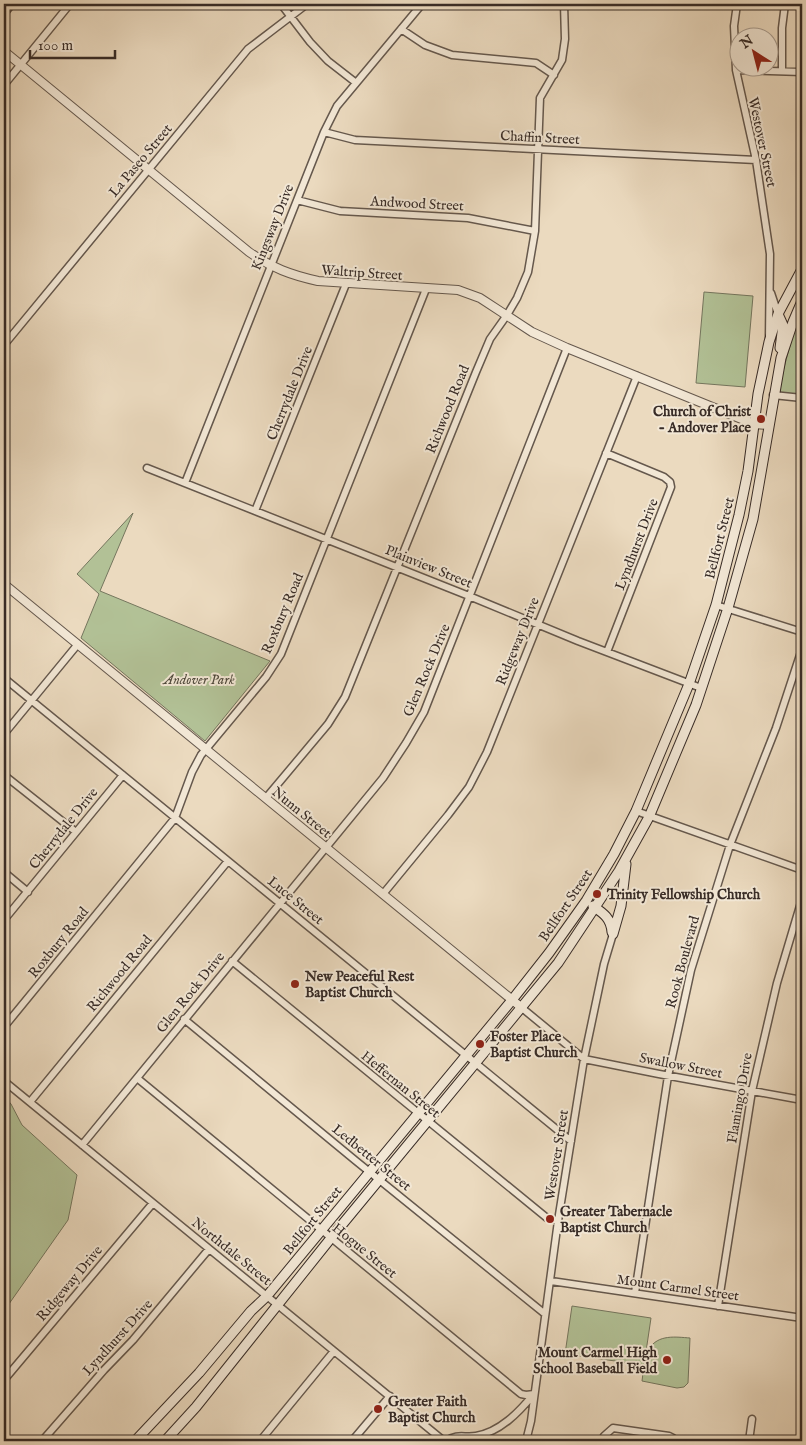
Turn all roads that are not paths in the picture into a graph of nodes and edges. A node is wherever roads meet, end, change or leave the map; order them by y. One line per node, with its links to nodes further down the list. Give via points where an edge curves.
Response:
1 (12, 4): 9 (street)
2 (70, 4): 14 (street)
3 (280, 4): 10 (street)
4 (307, 4): 10 (street, La Paseo Street)
5 (422, 4): 12 (street, Kingsway Drive)
6 (564, 4): 18 (street, Richwood Road, via 564,50)
7 (736, 4): 11 (street, Westover Street)
8 (785, 4): 16 (street)
9 (4, 14)
10 (290, 17): 20 (street, via 328,61); 25 (street, La Paseo Street, via 248,49)
11 (734, 28)
12 (401, 29): 18 (street, via 425,45 452,55 536,63); 20 (street, Kingsway Drive)
13 (4, 51): 14 (street, Waltrip Street)
14 (20, 64): 21 (street); 25 (street, Waltrip Street)
15 (778, 71): 16 (street)
16 (782, 71): 17 (street)
17 (802, 72)
18 (554, 75): 23 (street, Richwood Road, via 540,98)
19 (738, 78): 24 (street, Westover Street)
20 (355, 82): 22 (street, Kingsway Drive, via 337,106)
21 (4, 85)
22 (324, 132): 23 (street, Chaffin Street, via 356,140); 26 (street, Kingsway Drive)
23 (538, 149): 24 (street, Chaffin Street); 27 (street, Richwood Road)
24 (756, 160): 31 (street, Westover Street, via 770,254)
25 (147, 170): 28 (street, Waltrip Street); 37 (street, La Paseo Street)
26 (297, 200): 27 (street, Andwood Street, via 340,211 468,218); 28 (street, Kingsway Drive)
27 (535, 231): 35 (street, Richwood Road, via 528,272)
28 (270, 266): 30 (street, Waltrip Street, via 299,277); 47 (street, Kingsway Drive)
29 (802, 269): 34 (main road, Bellfort Street)
30 (346, 284): 32 (street, Waltrip Street); 48 (street, Cherrydale Drive)
31 (769, 284): 34 (street, Westover Street); 36 (street, Westover Street)
32 (426, 289): 35 (street, Waltrip Street, via 458,290 480,298); 51 (street, Roxbury Road)
33 (802, 300): 39 (main road, Bellfort Street)
34 (778, 314): 36 (main road, Bellfort Street); 39 (main road, via 783,325)
35 (507, 315): 38 (street, Waltrip Street, via 532,332); 52 (street, Richwood Road, via 490,339 479,364)
36 (769, 342): 43 (main road, Bellfort Street)
37 (4, 345)
38 (567, 348): 40 (street, Waltrip Street); 54 (street, Glen Rock Drive)
39 (781, 358): 41 (main road, Bellfort Street)
40 (636, 376): 43 (street, Waltrip Street); 45 (street, Ridgeway Drive)
41 (773, 395): 42 (street); 44 (main road, Bellfort Street)
42 (802, 398)
43 (754, 424): 44 (street, Waltrip Street); 49 (main road, Bellfort Street)
44 (768, 425): 50 (main road, Bellfort Street)
45 (606, 453): 57 (street, Ridgeway Drive); 61 (street, Lyndhurst Drive, via 664,477 671,487)
46 (147, 468): 47 (street, Plainview Street)
47 (185, 483): 48 (street, Plainview Street)
48 (255, 511): 51 (street, Plainview Street)
49 (739, 515): 50 (main road); 55 (main road, Bellfort Street)
50 (753, 519): 56 (main road, Bellfort Street)
51 (326, 540): 52 (street, Plainview Street); 67 (street, Roxbury Road, via 281,654)
52 (398, 568): 54 (street, Plainview Street); 70 (street, Richwood Road, via 345,697 328,724)
53 (4, 584): 59 (street, Nunn Street)
54 (469, 596): 57 (street, Plainview Street); 76 (street, Glen Rock Drive, via 424,712 383,778)
55 (716, 605): 56 (street); 63 (main road, Bellfort Street)
56 (728, 608): 58 (street); 64 (main road, Bellfort Street)
57 (538, 624): 61 (street, Plainview Street); 82 (street, Ridgeway Drive, via 487,752 468,787)
58 (802, 632)
59 (78, 644): 65 (street); 67 (street, Nunn Street)
60 (802, 649): 75 (street, Rook Boulevard, via 776,728)
61 (607, 652): 63 (street, Plainview Street)
62 (4, 678): 65 (street, Luce Street)
63 (689, 684): 64 (street, Plainview Street); 71 (main road, Bellfort Street)
64 (701, 688): 72 (main road, Bellfort Street)
65 (32, 701): 66 (street); 69 (street, Luce Street)
66 (4, 734)
67 (207, 750): 70 (street, Nunn Street); 73 (street, Roxbury Road, via 192,772)
68 (4, 775): 74 (street)
69 (123, 775): 73 (street, Luce Street); 74 (street, Cherrydale Drive)
70 (266, 798): 76 (street, Nunn Street)
71 (636, 811): 72 (street); 84 (main road, Bellfort Street)
72 (649, 817): 75 (street); 77 (main road, Bellfort Street)
73 (175, 818): 78 (street, Luce Street); 95 (street, Roxbury Road)
74 (76, 832): 81 (street, Cherrydale Drive)
75 (730, 845): 79 (street); 99 (street, Rook Boulevard, via 691,970)
76 (326, 847): 82 (street, Nunn Street); 85 (street, Glen Rock Drive)
77 (629, 852): 86 (main road, Bellfort Street); 87 (main road)
78 (228, 861): 85 (street, Luce Street); 104 (street, Richwood Road)
79 (802, 870)
80 (4, 872): 81 (street)
81 (28, 892): 89 (street, Cherrydale Drive)
82 (383, 894): 92 (street, Nunn Street)
83 (802, 899): 102 (street, Flamingo Drive, via 777,983)
84 (586, 901): 86 (main road); 92 (main road, Bellfort Street)
85 (280, 903): 91 (street, Glen Rock Drive); 96 (street, Luce Street)
86 (596, 908): 88 (main road); 93 (main road, Bellfort Street, via 558,964)
87 (619, 915): 88 (main road); 90 (main road)
88 (606, 916): 90 (main road, via 612,925)
89 (4, 920)
90 (612, 934): 97 (street, Westover Street)
91 (232, 961): 94 (street, Glen Rock Drive); 105 (street, Heffernan Street)
92 (512, 1000): 93 (street, Nunn Street); 96 (main road, Bellfort Street)
93 (522, 1008): 97 (street, Nunn Street); 98 (main road, Bellfort Street)
94 (184, 1019): 100 (street, Glen Rock Drive); 109 (street, Ledbetter Street)
95 (4, 1027)
96 (465, 1055): 98 (street, Luce Street); 105 (main road, Bellfort Street)
97 (584, 1059): 99 (street, Swallow Street); 107 (street, Westover Street)
98 (475, 1064): 106 (main road, Bellfort Street); 107 (street, Luce Street)
99 (668, 1076): 102 (street, Swallow Street); 117 (street, Rook Boulevard)
100 (137, 1078): 108 (street, Glen Rock Drive); 113 (street, Hogue Street)
101 (4, 1081): 104 (street, Northdale Street)
102 (752, 1091): 103 (street, Swallow Street); 120 (street, Flamingo Drive)
103 (802, 1100)
104 (30, 1102): 108 (street, Northdale Street)
105 (417, 1113): 106 (street, Heffernan Street); 109 (main road, Bellfort Street)
106 (428, 1122): 110 (main road, Bellfort Street); 112 (street, Heffernan Street, via 546,1218)
107 (571, 1141): 112 (street, Westover Street)
108 (82, 1145): 111 (street, Northdale Street)
109 (369, 1172): 110 (street, Ledbetter Street); 113 (main road, Bellfort Street)
110 (379, 1180): 114 (main road, Bellfort Street); 121 (street, Ledbetter Street)
111 (153, 1203): 115 (street, Northdale Street); 124 (street, Ridgeway Drive)
112 (558, 1221): 116 (street, Westover Street)
113 (322, 1230): 114 (street, Hogue Street); 118 (main road, Bellfort Street)
114 (331, 1238): 119 (main road, Bellfort Street); 125 (street, Hogue Street, via 521,1394)
115 (209, 1248): 118 (street, Northdale Street); 128 (street, Lyndhurst Drive, via 133,1340)
116 (551, 1281): 117 (street, Mount Carmel Street); 121 (street, Westover Street)
117 (635, 1293): 120 (street, Mount Carmel Street)
118 (267, 1296): 119 (street, Northdale Street); 129 (main road, Bellfort Street)
119 (277, 1305): 123 (street, Northdale Street); 130 (main road, Bellfort Street)
120 (718, 1306): 122 (street, Mount Carmel Street)
121 (545, 1314): 125 (street, Westover Street)
122 (802, 1318)
123 (334, 1351): 126 (street, Northdale Street); 131 (street)
124 (4, 1380)
125 (534, 1394): 133 (street, Northdale Street, via 514,1416 496,1429 478,1436 454,1436); 134 (street, Westover Street, via 532,1421)
126 (390, 1396): 132 (street); 133 (street, Northdale Street)
127 (752, 1419): 137 (street)
128 (42, 1441)
129 (135, 1441)
130 (165, 1441)
131 (260, 1441)
132 (352, 1441)
133 (445, 1441)
134 (526, 1441)
135 (602, 1441): 136 (street, via 613,1428 669,1436)
136 (674, 1441)
137 (749, 1441)

